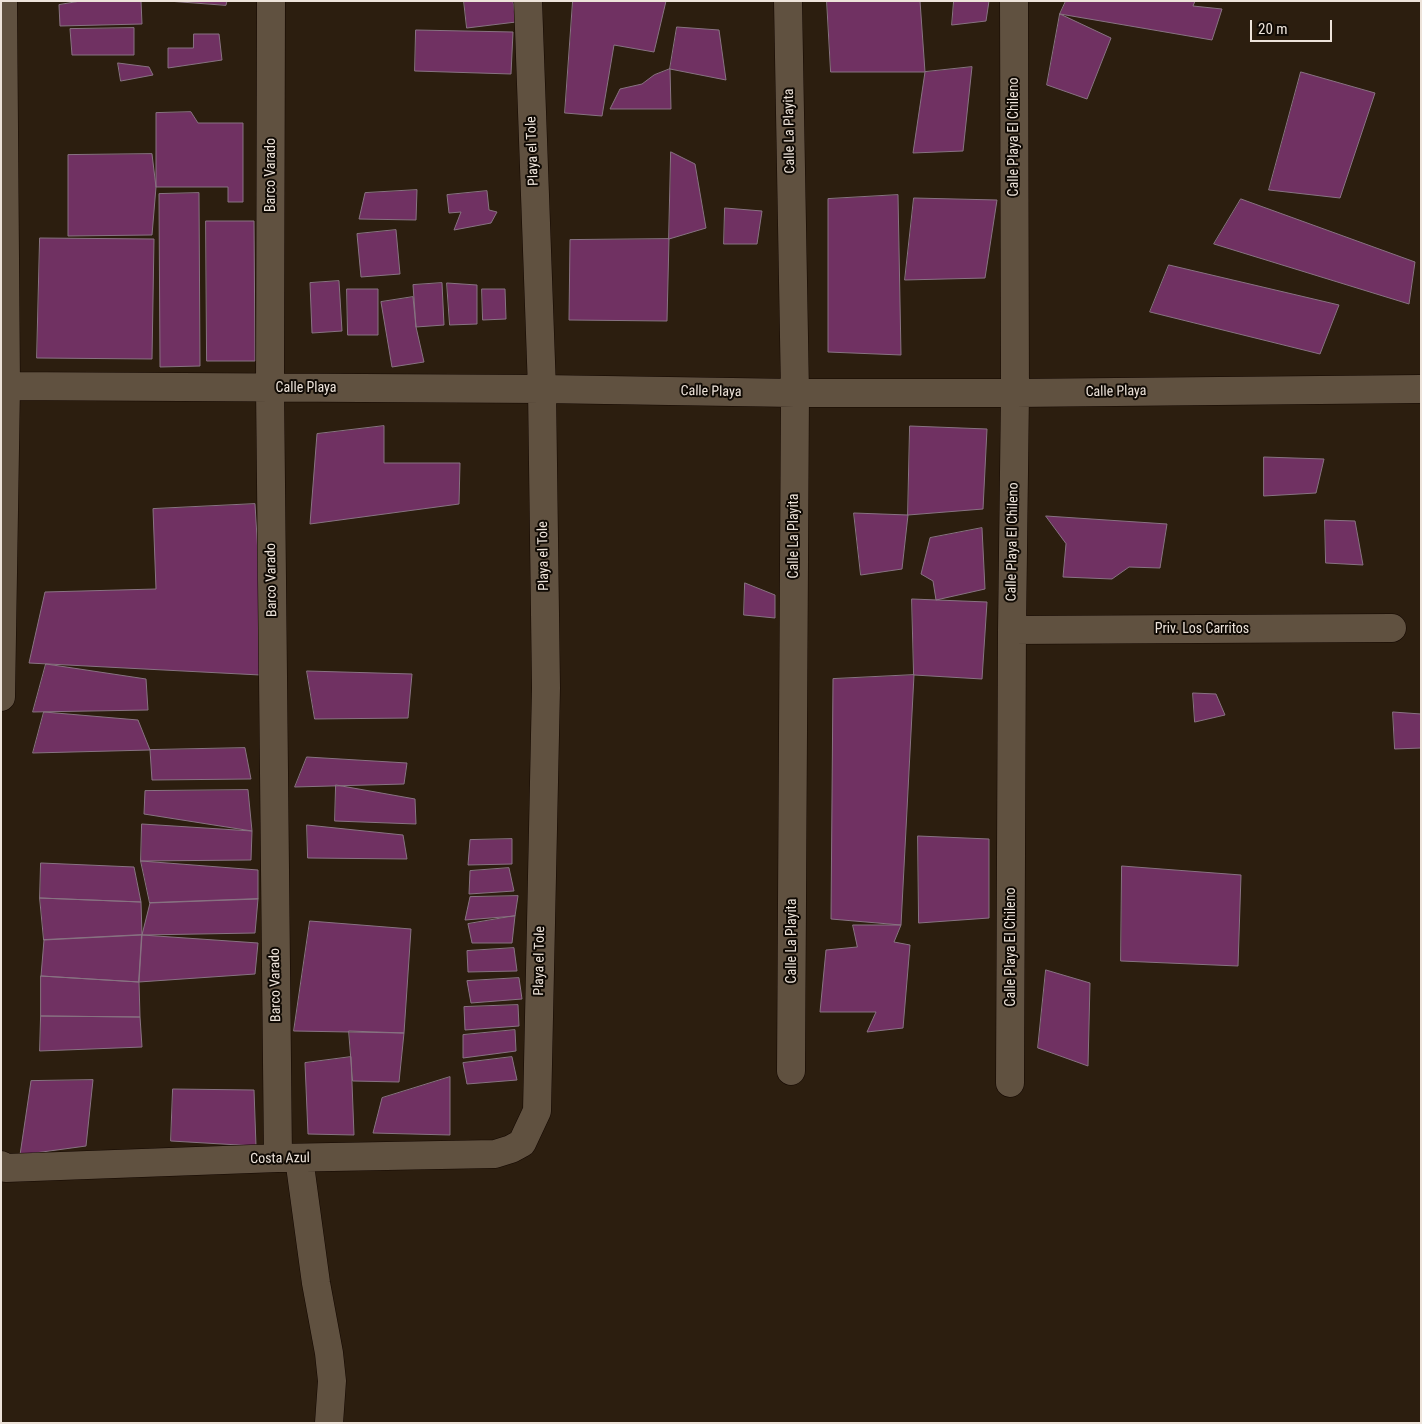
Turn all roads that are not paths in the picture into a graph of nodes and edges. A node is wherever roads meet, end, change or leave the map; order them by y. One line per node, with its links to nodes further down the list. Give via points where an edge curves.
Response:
1 (3, 1): 6 (street)
2 (271, 1): 7 (street, Barco Varado)
3 (528, 1): 9 (street, Playa el Tole)
4 (788, 1): 10 (street, Calle La Playita)
5 (1014, 1): 11 (street, Calle Playa El Chileno)
6 (4, 386): 7 (street, Calle Playa); 12 (street)
7 (270, 387): 9 (street, Calle Playa); 19 (street, Barco Varado)
8 (1421, 388): 11 (street, Calle Playa)
9 (542, 389): 10 (street, Calle Playa); 18 (street, Playa el Tole, via 546,688)
10 (795, 393): 11 (street, Calle Playa); 16 (street, Calle La Playita)
11 (1015, 393): 14 (street, Calle Playa El Chileno)
12 (2, 610): 15 (street)
13 (1392, 628): 14 (street, Priv. Los Carritos)
14 (1012, 630): 17 (street, Calle Playa El Chileno)
15 (1, 696)
16 (791, 1071)
17 (1010, 1083)
18 (537, 1111): 19 (street, Costa Azul, via 522,1143 495,1154)
19 (289, 1158): 20 (street, Costa Azul, via 6,1168); 21 (street, Barco Varado, via 329,1353 332,1381)
20 (1, 1165)
21 (328, 1423)

